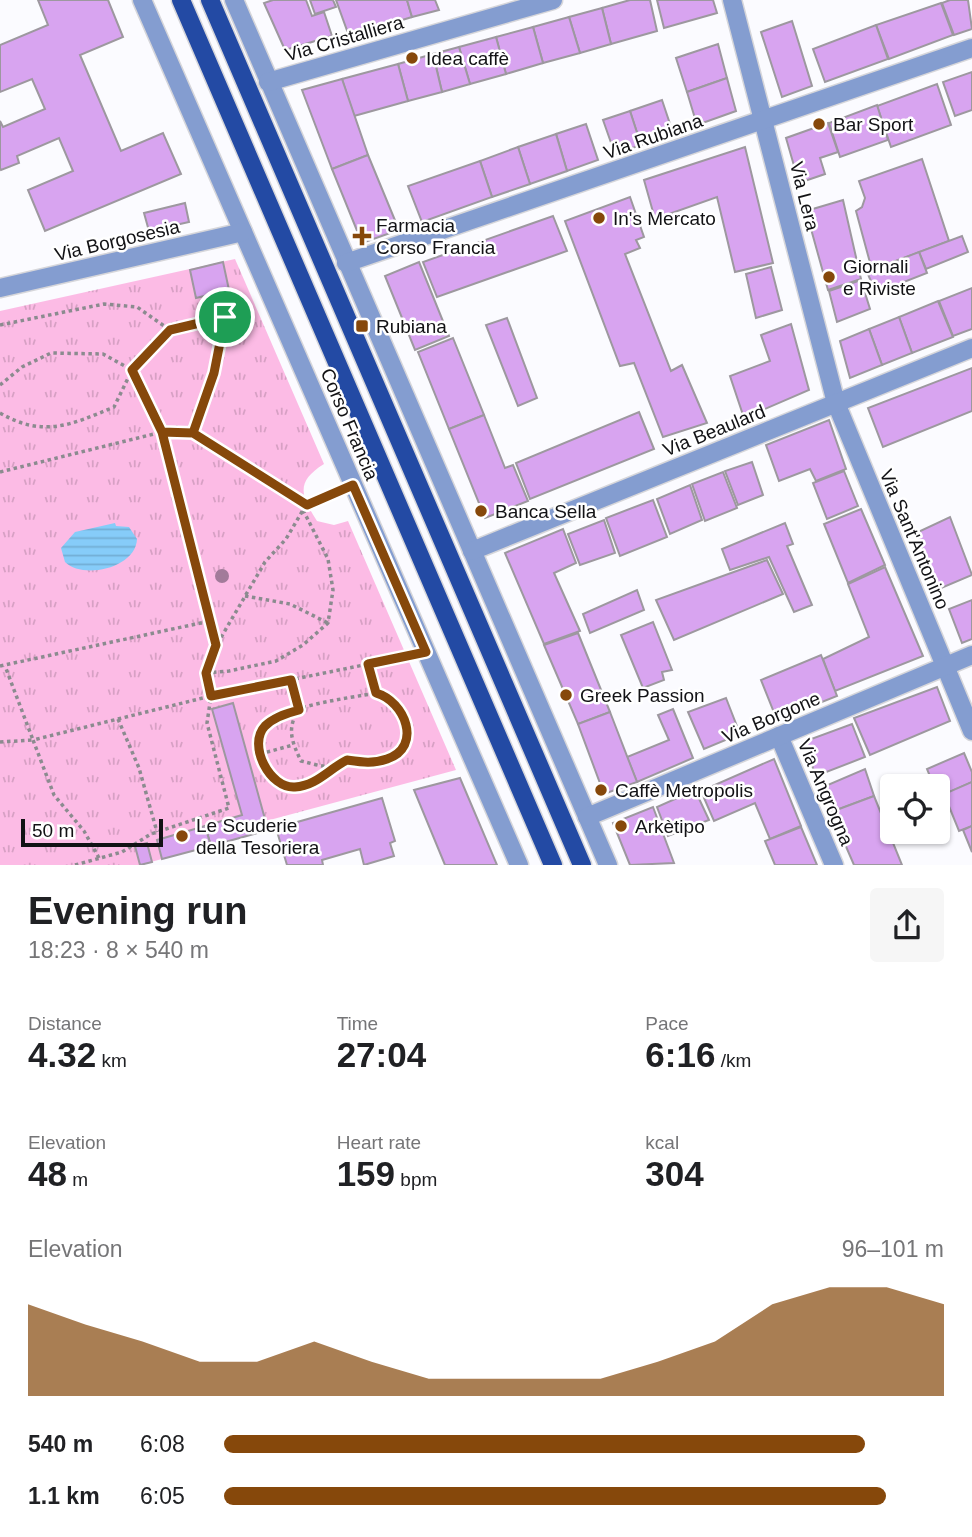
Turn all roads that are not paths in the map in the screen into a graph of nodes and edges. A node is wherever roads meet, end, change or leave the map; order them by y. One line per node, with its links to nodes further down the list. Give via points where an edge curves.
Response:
1 (142, 0): 11 (street, Corso Francia)
2 (181, 0): 23 (main road, Corso Francia)
3 (211, 0): 24 (main road, Corso Francia)
4 (234, 0): 9 (street)
5 (553, 0): 7 (street, Via Cristalliera)
6 (732, 0): 10 (street, Via Lera)
7 (525, 4): 9 (street, Via Cristalliera)
8 (972, 48): 10 (street, Via Rubiana)
9 (268, 82): 12 (street)
10 (765, 120): 12 (street, Via Rubiana); 15 (street, Via Lera)
11 (243, 233): 13 (street, Via Borgosesia); 22 (street, Corso Francia)
12 (346, 263): 16 (street)
13 (0, 288)
14 (972, 348): 15 (street, Via Beaulard)
15 (836, 403): 16 (street, Via Beaulard); 18 (street, Via Sant'Antonino)
16 (472, 551): 21 (street)
17 (972, 655): 18 (street, Via Borgone)
18 (946, 666): 19 (street, Via Sant'Antonino); 20 (street, Via Borgone)
19 (972, 731)
20 (779, 736): 21 (street, Via Borgone); 26 (street, Via Angrogna)
21 (587, 817): 25 (street)
22 (519, 865)
23 (553, 865)
24 (582, 865)
25 (608, 865)
26 (834, 865)

